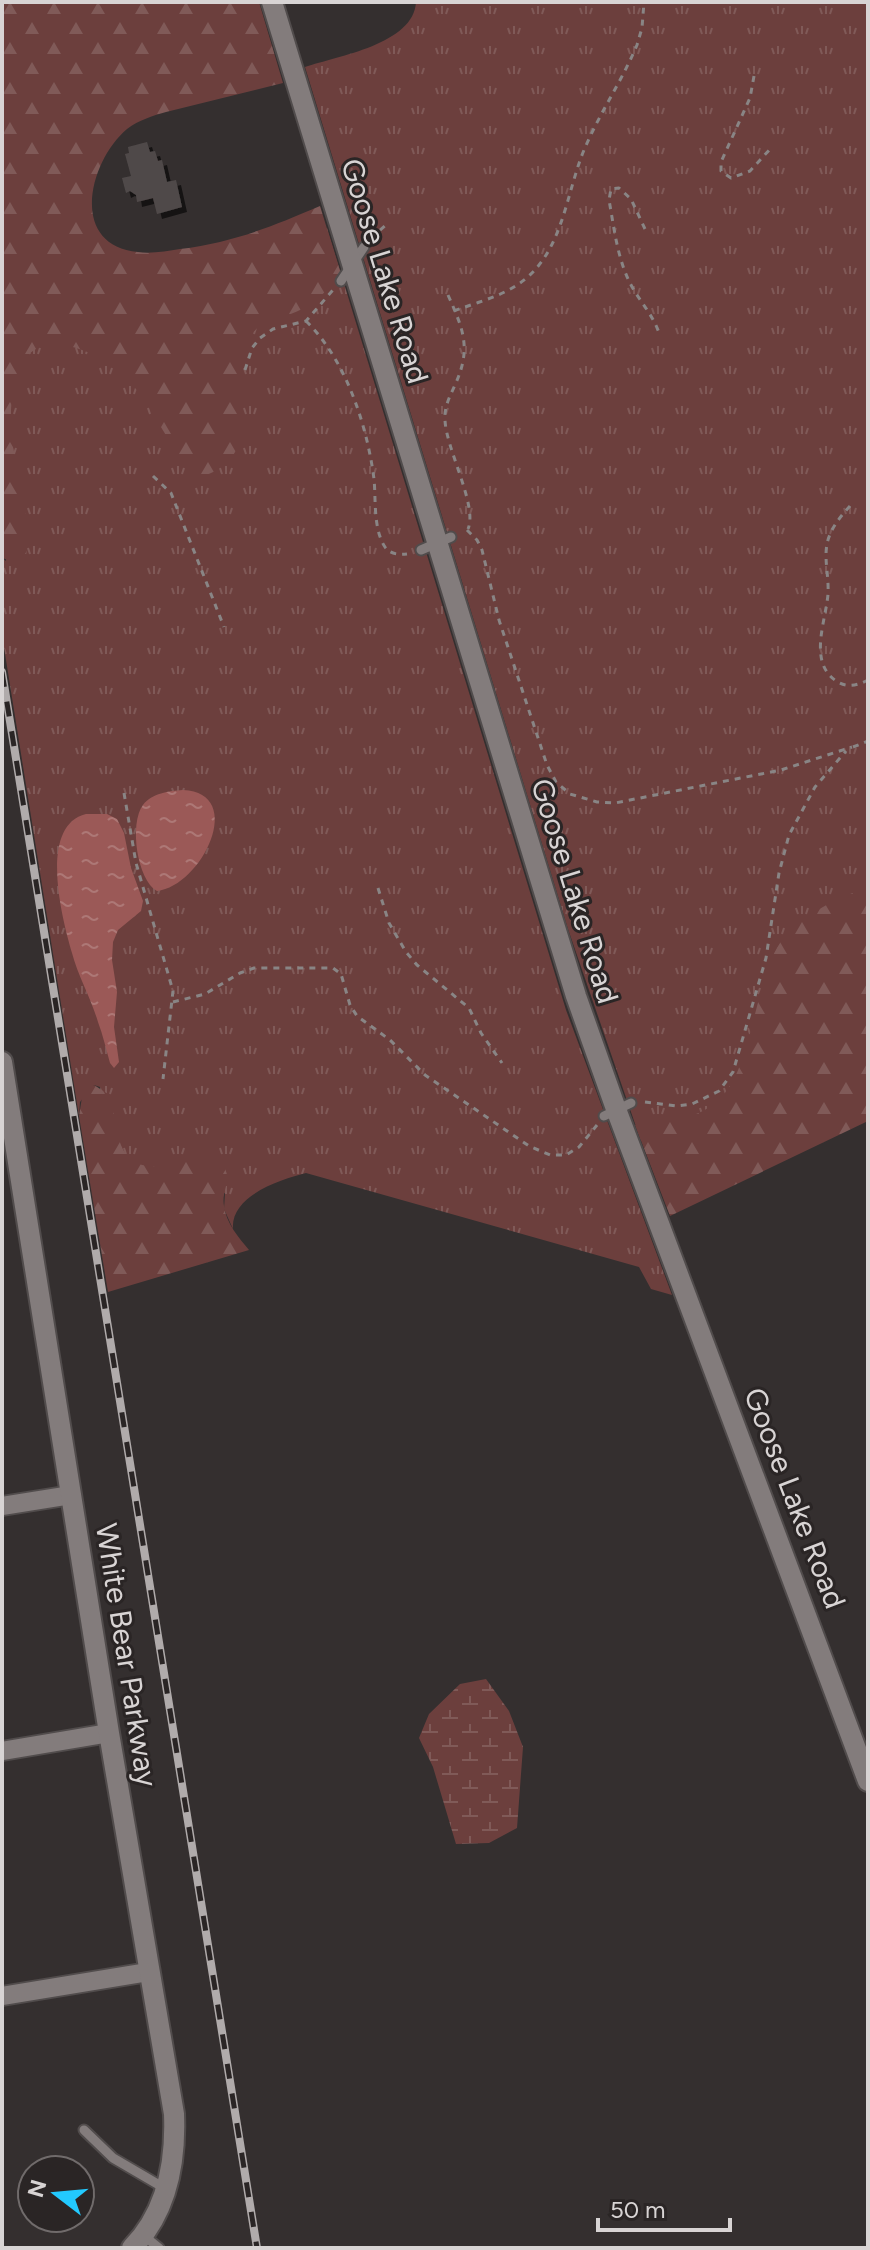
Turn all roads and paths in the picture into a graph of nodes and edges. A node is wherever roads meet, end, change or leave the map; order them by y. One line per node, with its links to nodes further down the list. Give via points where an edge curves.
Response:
1 (272, 2): 7 (street, Goose Lake Road)
2 (644, 2): 9 (path, via 637,45 582,156 548,252 517,285)
3 (754, 76): 4 (path, via 721,171 728,178 739,177)
4 (772, 147)
5 (386, 225): 7 (path)
6 (645, 229): 11 (path, via 627,194 611,189 623,268)
7 (352, 264): 10 (path); 16 (street, Goose Lake Road)
8 (448, 295): 9 (path)
9 (454, 311): 15 (path, via 465,351 445,420 471,513)
10 (306, 321): 12 (path, via 266,333 252,348); 16 (path, via 332,352 351,394 371,463 384,545 398,554)
11 (660, 336)
12 (245, 370)
13 (153, 476): 17 (path, via 171,493)
14 (850, 506): 18 (path, via 827,545 821,653 839,682)
15 (467, 530): 16 (path); 20 (path, via 482,550 547,765 570,794 597,802 627,801 781,770)
16 (436, 544): 27 (street, Goose Lake Road, via 554,927)
17 (224, 627)
18 (868, 680)
19 (868, 741): 20 (path)
20 (852, 747): 27 (path, via 826,772 789,835 766,958 730,1079 692,1104)
21 (124, 793): 23 (path, via 133,850)
22 (378, 888): 25 (path, via 406,952 466,1004)
23 (173, 1002): 26 (path); 27 (path, via 205,994 254,968 333,968 341,974 357,1016 425,1075 537,1150 555,1156 571,1153)
24 (2, 1062): 28 (street, White Bear Parkway)
25 (502, 1063)
26 (163, 1079)
27 (617, 1109): 32 (street, Goose Lake Road)
28 (71, 1495): 29 (street); 30 (street, White Bear Parkway)
29 (2, 1506)
30 (109, 1733): 31 (street); 33 (street, White Bear Parkway)
31 (2, 1751)
32 (868, 1781)
33 (148, 1972): 34 (street); 36 (street, White Bear Parkway, via 174,2114 175,2143)
34 (2, 1996)
35 (84, 2130): 36 (lane, via 113,2158)
36 (166, 2189): 37 (street, White Bear Parkway)
37 (145, 2244)

